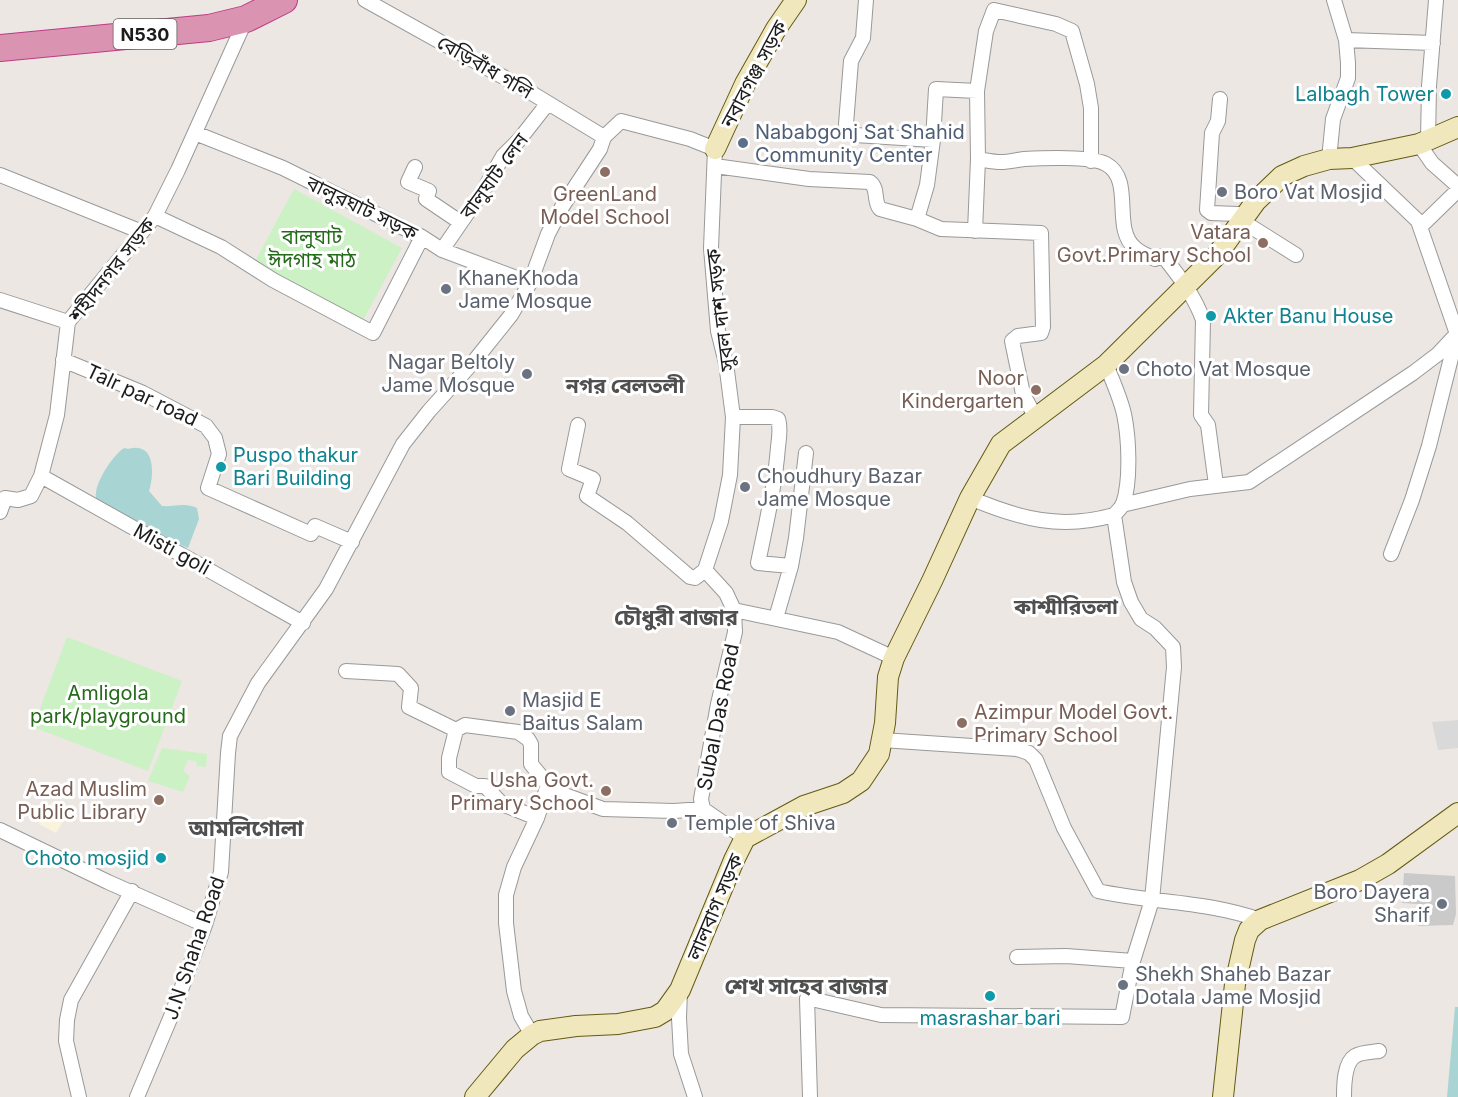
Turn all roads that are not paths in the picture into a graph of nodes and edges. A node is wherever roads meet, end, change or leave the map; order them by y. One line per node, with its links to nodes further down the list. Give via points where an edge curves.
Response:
1 (284, 0): 8 (highway, N530)
2 (366, 0): 14 (street, বেড়িবাঁধ গলি)
3 (866, 0): 18 (street, via 866,26 851,61 848,131 855,135)
4 (1334, 0): 9 (street)
5 (1436, 0): 10 (street)
6 (793, 1): 20 (street, নবাবগঞ্জ সড়ক, via 745,84)
7 (992, 5): 12 (street); 24 (street, via 1072,31 1087,84)
8 (246, 19): 11 (highway, N530, via 209,28); 16 (street, শহীদনগর সড়ক)
9 (1346, 39): 10 (street); 23 (street, via 1348,78 1333,119)
10 (1433, 44): 19 (street)
11 (0, 48)
12 (977, 91): 18 (street, via 936,89); 22 (street)
13 (1220, 99): 30 (street, via 1218,121 1212,133 1207,210 1238,214)
14 (548, 103): 17 (street, বেড়িবাঁধ গলি); 31 (street, বালুঘাট লেন, via 503,156)
15 (1458, 128): 19 (street, লালবাগ সড়ক)
16 (195, 133): 28 (street, শহীদনগর সড়ক); 35 (street, বালুরঘাট সড়ক, via 283,168)
17 (604, 136): 20 (street, via 621,121 690,139); 38 (street, J.N Shaha Road, via 548,234)
18 (933, 140): 29 (street, via 927,185)
19 (1424, 142): 21 (street, লালবাগ সড়ক); 27 (street, via 1432,164)
20 (715, 157): 29 (street, via 808,179 870,182 876,189 880,209); 45 (street, সুবল দাশ সড়ক, via 711,248 718,331)
21 (1352, 158): 23 (street, লালবাগ সড়ক); 32 (street)
22 (978, 159): 24 (street); 33 (street)
23 (1329, 159): 30 (street, লালবাগ সড়ক, via 1282,176)
24 (1090, 161): 39 (street, via 1107,165 1120,180 1124,227 1134,248 1155,259 1163,256)
25 (415, 167): 31 (street, via 408,182 429,191 426,199)
26 (0, 175): 34 (street)
27 (1458, 188): 32 (street)
28 (155, 216): 34 (street, শহীদনগর সড়ক); 35 (street, via 221,247 273,280 373,333)
29 (917, 219): 33 (street, via 941,229)
30 (1242, 221): 37 (street); 39 (street, লালবাগ সড়ক, via 1217,255)
31 (460, 222): 36 (street, বালুঘাট লেন)
32 (1420, 227): 42 (street)
33 (975, 231): 46 (street, via 1042,235 1043,327 1041,333 1018,336 1012,341 1023,394)
34 (142, 232): 41 (street, শহীদনগর সড়ক)
35 (422, 237): 36 (street, বালুরঘাট সড়ক)
36 (442, 250): 38 (street, বালুরঘাট সড়ক)
37 (1296, 255)
38 (530, 283): 54 (street, J.N Shaha Road, via 475,360 403,444)
39 (1186, 285): 44 (street, লালবাগ সড়ক); 50 (street, via 1203,320 1201,415 1208,425)
40 (0, 300): 41 (street)
41 (68, 322): 43 (street, শহীদনগর সড়ক)
42 (1458, 334): 50 (street, via 1413,373 1249,482); 55 (street, via 1429,446)
43 (63, 360): 49 (street, শহীদনগর সড়ক, via 57,415); 54 (street, Talr par road, via 143,393 206,426 215,438 219,454 208,488 311,534 315,526)
44 (1106, 365): 46 (street, লালবাগ সড়ক); 53 (street, via 1124,414 1128,445 1126,482)
45 (733, 417): 56 (street, via 778,419 773,486 758,563); 57 (street, via 730,475 721,521)
46 (1036, 418): 51 (street, লালবাগ সড়ক, via 1001,444)
47 (578, 425): 57 (street, via 569,469 593,479 587,496 690,577 695,578)
48 (806, 453): 56 (street)
49 (41, 476): 52 (street, শহীদনগর সড়ক, via 31,496); 60 (street, Misti goli)
50 (1216, 485): 53 (street)
51 (970, 498): 53 (street, via 1024,517 1062,523 1095,520); 61 (street, লালবাগ সড়ক)
52 (1, 502)
53 (1118, 510): 72 (street, via 1124,582 1131,602 1142,619 1173,647)
54 (352, 542): 60 (street, J.N Shaha Road)
55 (1391, 554)
56 (790, 566): 59 (street)
57 (705, 570): 58 (street, via 726,593)
58 (734, 610): 59 (street); 66 (street, Subal Das Road, via 735,632 718,704 701,799)
59 (776, 618): 61 (street, via 838,632)
60 (303, 623): 74 (street, J.N Shaha Road, via 258,683 230,736 221,872)
61 (894, 658): 64 (street, লালবাগ সড়ক, via 888,676)
62 (346, 671): 63 (street, via 398,674 411,688 409,707)
63 (456, 730): 65 (street, via 465,725 518,732 531,744 531,764); 68 (street, via 449,772 476,786 485,786 502,804)
64 (882, 740): 70 (street, লালবাগ সড়ক, via 879,754 861,781); 72 (street, via 1029,753 1036,760 1064,828 1098,891)
65 (548, 785): 66 (street, via 603,809); 68 (street)
66 (703, 809): 70 (street, Subal Das Road)
67 (1458, 813): 73 (street, via 1360,880)
68 (537, 818): 78 (street, via 514,867 506,895 514,991)
69 (0, 830): 71 (street)
70 (745, 838): 77 (street, লালবাগ সড়ক)
71 (132, 891): 74 (street); 80 (street, via 70,1000 66,1041)
72 (1152, 900): 73 (street, via 1223,909); 76 (street)
73 (1260, 920): 85 (street, via 1245,940 1235,984)
74 (205, 925): 81 (street, J.N Shaha Road)
75 (1017, 957): 76 (street)
76 (1132, 961): 84 (street, via 1122,1017 881,1015 807,998)
77 (680, 990): 78 (street, লালবাগ সড়ক, via 655,1017 540,1030); 83 (street, via 681,1054)
78 (532, 1035): 82 (street, লালবাগ সড়ক, via 515,1049)
79 (1379, 1051): 86 (street, via 1356,1055 1351,1061)
80 (79, 1097)
81 (137, 1097)
82 (475, 1097)
83 (694, 1097)
84 (810, 1097)
85 (1223, 1097)
86 (1344, 1097)

